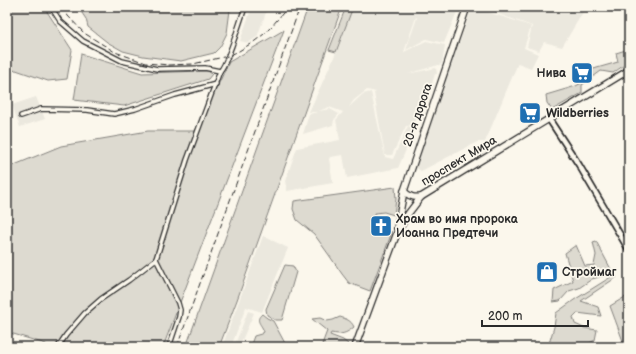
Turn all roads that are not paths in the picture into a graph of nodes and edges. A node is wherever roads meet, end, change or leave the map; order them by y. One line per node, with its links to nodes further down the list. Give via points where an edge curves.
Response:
1 (51, 7): 5 (street, via 60,21 83,41 122,61 157,69 205,68)
2 (245, 7): 5 (street, via 223,70)
3 (467, 7): 9 (main road, 20-я дорога)
4 (629, 70): 8 (main road, проспект Мира)
5 (220, 71): 6 (street)
6 (216, 84): 7 (street, via 114,114 87,110 42,110); 13 (street, via 186,160)
7 (21, 116)
8 (549, 120): 10 (main road, проспект Мира); 12 (street)
9 (404, 191): 10 (main road, via 415,198); 11 (main road, 20-я дорога)
10 (421, 197): 11 (main road, проспект Мира)
11 (397, 233): 16 (main road, проспект Мира)
12 (629, 250)
13 (156, 259): 14 (street, via 85,313); 15 (street, via 180,310)
14 (58, 347)
15 (169, 347)
16 (355, 347)

